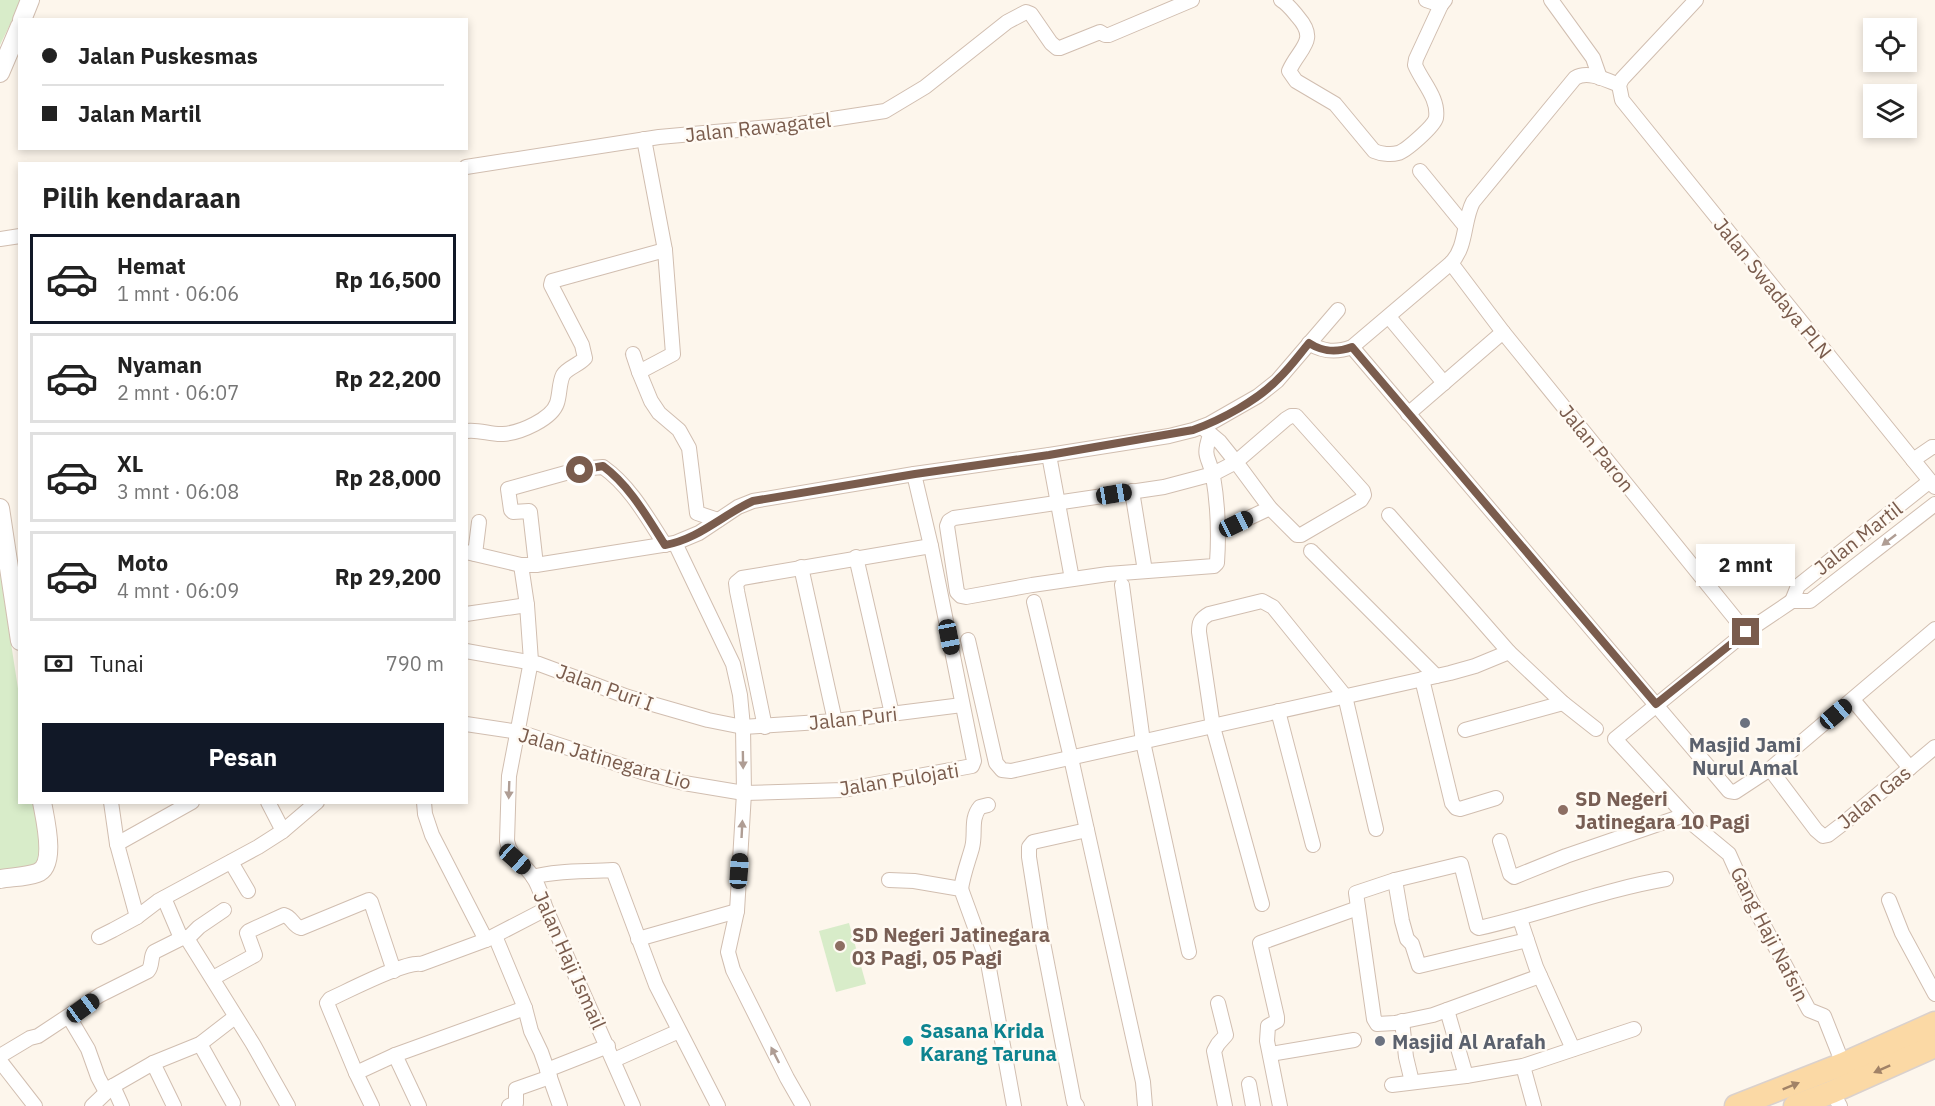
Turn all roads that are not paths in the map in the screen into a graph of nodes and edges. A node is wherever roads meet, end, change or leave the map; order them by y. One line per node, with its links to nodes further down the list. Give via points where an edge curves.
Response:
1 (30, 0): 8 (street)
2 (1192, 0): 13 (street, Jalan Rawagatel, via 1108,35 1100,32 1060,48 1051,43 1029,12 1021,14 925,87 885,111 793,125)
3 (1426, 0): 7 (street)
4 (1551, 0): 11 (street, via 1593,58)
5 (1696, 0): 12 (street)
6 (1287, 1): 7 (street, via 1308,33 1308,40 1290,68 1291,76 1335,104 1374,151 1388,154 1406,150 1436,118 1432,96 1415,65)
7 (1443, 2)
8 (23, 18)
9 (18, 31): 10 (street)
10 (0, 73)
11 (1600, 78): 12 (street); 16 (street, via 1583,75 1572,81 1473,202)
12 (1619, 85): 34 (street, Jalan Swadaya PLN, via 1626,107)
13 (644, 139): 14 (street, Jalan Rawagatel); 19 (street)
14 (468, 166)
15 (1420, 171): 16 (street)
16 (1466, 226): 20 (street, via 1459,254)
17 (18, 236): 18 (street)
18 (0, 239)
19 (665, 250): 27 (street, via 673,354); 30 (street, via 552,281 585,358 563,375 553,411 528,428 501,434)
20 (1452, 263): 22 (street); 23 (street, Jalan Paron)
21 (1338, 310): 24 (street)
22 (1389, 317): 25 (street); 28 (street)
23 (1503, 332): 28 (street); 66 (street, Jalan Paron)
24 (1309, 343): 25 (street, via 1329,351); 31 (street, via 1277,381)
25 (1352, 347): 29 (street)
26 (633, 354): 27 (street)
27 (639, 372): 45 (street, via 659,413 679,429 689,448 697,513)
28 (1444, 383): 29 (street)
29 (1408, 414): 75 (street)
30 (468, 431)
31 (1206, 431): 33 (street); 35 (street); 37 (street, via 1206,455)
32 (1935, 447): 34 (street)
33 (1049, 455): 36 (street); 40 (street)
34 (1914, 460): 38 (street, Jalan Swadaya PLN)
35 (1236, 462): 37 (street); 43 (street); 43 (street, via 1286,419 1296,416 1364,495 1301,535 1294,533)
36 (915, 474): 45 (street, via 753,501); 49 (street, Jalan Pulojati)
37 (1213, 474): 39 (street); 47 (street)
38 (1933, 484): 60 (street, Jalan Martil, via 1798,586)
39 (1132, 492): 40 (street); 57 (street)
40 (1058, 503): 58 (street); 58 (street, via 949,521 957,592 966,597)
41 (1935, 504): 60 (street, Jalan Martil, one-way to 60, via 1810,601)
42 (0, 508): 53 (street)
43 (1270, 508): 47 (street)
44 (1389, 515): 69 (street)
45 (718, 520): 48 (street, via 699,533)
46 (479, 522): 51 (street)
47 (1219, 532): 57 (street, via 1214,566)
48 (670, 544): 55 (street); 55 (street, via 626,487 603,466 508,489 511,510 530,512); 81 (street, via 733,664)
49 (931, 546): 52 (street); 76 (street, Jalan Pulojati)
50 (1311, 551): 71 (street)
51 (471, 553): 54 (street)
52 (856, 557): 56 (street); 78 (street)
53 (13, 561): 62 (street)
54 (521, 565): 55 (street); 63 (street, Jalan Haji Ismail)
55 (536, 565)
56 (801, 567): 79 (street); 82 (street, via 742,578 736,583)
57 (1145, 571): 58 (street)
58 (1072, 579)
59 (1122, 585): 88 (street)
60 (1792, 601): 66 (street, Jalan Martil)
61 (1034, 602): 90 (street)
62 (17, 604)
63 (527, 605): 64 (street); 70 (street, Jalan Haji Ismail)
64 (468, 614)
65 (1935, 629): 73 (street)
66 (1746, 632): 75 (street, Jalan Martil)
67 (968, 640): 90 (street, via 996,763 1002,770)
68 (468, 651): 70 (street, Jalan Puri I)
69 (1509, 652): 71 (street); 74 (street)
70 (531, 661): 81 (street, Jalan Puri I, via 649,704); 86 (street, Jalan Haji Ismail)
71 (1429, 678): 72 (street); 94 (street, via 1452,803 1460,809)
72 (1345, 696): 77 (street); 83 (street, via 1273,607 1262,601 1209,614 1199,623); 103 (street)
73 (1853, 700): 91 (street); 92 (street)
74 (1563, 703): 84 (street); 85 (street)
75 (1656, 704): 87 (street, Jalan Martil); 92 (street, via 1725,787 1735,792)
76 (962, 705): 78 (street, Jalan Puri); 93 (street, Jalan Pulojati, via 972,766 843,790)
77 (1278, 711): 83 (street); 108 (street)
78 (892, 714): 79 (street, Jalan Puri)
79 (835, 721): 82 (street, Jalan Puri)
80 (468, 724): 86 (street, Jalan Jatinegara Lio)
81 (743, 727): 82 (street, Jalan Puri); 93 (street, one-way to 93)
82 (765, 727)
83 (1213, 727): 88 (street); 119 (street)
84 (1596, 729)
85 (1465, 730)
86 (519, 732): 93 (street, Jalan Jatinegara Lio, via 665,778); 110 (street, Jalan Haji Ismail, one-way to 110, via 509,776 507,841 511,854)
87 (1615, 739): 102 (street, Gang Haji Nafsin)
88 (1143, 742): 90 (street); 131 (street)
89 (1935, 747): 91 (street, Jalan Gas)
90 (1071, 758): 104 (street)
91 (1910, 768): 92 (street, Jalan Gas, via 1823,836)
92 (1770, 770)
93 (744, 793): 123 (street, one-way to 93)
94 (1496, 798)
95 (42, 804): 111 (street, via 48,838 45,869)
96 (111, 804): 107 (street)
97 (188, 804): 107 (street)
98 (269, 804): 105 (street)
99 (315, 804): 105 (street)
100 (424, 804): 128 (street, via 432,834)
101 (988, 805): 115 (street, via 980,807 974,818 974,842)
102 (1685, 815): 106 (street, via 1516,877 1510,874); 156 (street, Gang Haji Nafsin, via 1729,854 1809,1010 1824,1016)
103 (1376, 829)
104 (1087, 830): 180 (street, via 1033,842 1029,847 1042,939); 181 (street)
105 (283, 831): 109 (street)
106 (1500, 841)
107 (117, 844): 124 (street)
108 (1313, 845)
109 (231, 861): 116 (street); 117 (street)
110 (533, 877): 121 (street, Jalan Haji Ismail); 129 (street, via 613,870)
111 (0, 879)
112 (889, 879): 115 (street)
113 (1665, 879): 125 (street, via 1633,884)
114 (1395, 880): 120 (street, via 1356,893); 125 (street, via 1461,864 1478,927); 130 (street, via 1407,939 1419,966)
115 (960, 889): 179 (street, via 988,963)
116 (248, 891)
117 (164, 898): 124 (street); 127 (street)
118 (1889, 900): 135 (street)
119 (1262, 904)
120 (1358, 908): 141 (street, via 1375,1022 1379,1025); 150 (street, via 1260,943 1277,1020 1268,1028)
121 (546, 909): 128 (street); 147 (street, Jalan Haji Ismail)
122 (224, 910): 127 (street)
123 (737, 910): 129 (street); 178 (street, one-way to 123, via 733,970 728,952)
124 (137, 917): 126 (street)
125 (1521, 919): 130 (street)
126 (99, 937)
127 (184, 938): 134 (street); 139 (street, via 154,952 148,971 100,995)
128 (490, 938): 132 (street); 137 (street)
129 (638, 939): 144 (street)
130 (1527, 940): 133 (street)
131 (1189, 952)
132 (394, 971): 134 (street, via 369,900 301,928 284,915 249,931 255,955); 158 (street, via 328,1001)
133 (1540, 976): 138 (street); 149 (street)
134 (213, 978): 140 (street)
135 (1935, 994)
136 (1218, 1003): 182 (street, via 1226,1035 1214,1051)
137 (525, 1008): 151 (street); 159 (street)
138 (1447, 1010): 141 (street); 160 (street)
139 (69, 1017): 152 (street); 164 (street, via 98,1077)
140 (236, 1017): 146 (street); 171 (street)
141 (1402, 1021): 161 (street)
142 (1935, 1023): 156 (main road)
143 (1634, 1029): 149 (street)
144 (679, 1031): 153 (street); 177 (street)
145 (1354, 1041): 150 (street)
146 (200, 1044): 155 (street); 166 (street)
147 (608, 1046): 153 (street, Jalan Haji Ismail); 159 (street)
148 (1935, 1046): 165 (main road, one-way to 165)
149 (1573, 1049): 157 (street)
150 (1270, 1053): 184 (street)
151 (395, 1055): 158 (street); 173 (street)
152 (0, 1056)
153 (614, 1060): 176 (street, Jalan Haji Ismail)
154 (0, 1061): 167 (street)
155 (153, 1063): 164 (street); 170 (street)
156 (1843, 1064): 186 (main road, one-way to 156)
157 (1523, 1066): 160 (street); 185 (street)
158 (356, 1073): 172 (street)
159 (549, 1073): 174 (street, via 516,1089 516,1103); 175 (street)
160 (1466, 1076): 161 (street)
161 (1412, 1082): 163 (street)
162 (1249, 1084): 183 (street)
163 (1392, 1085)
164 (110, 1089): 168 (street); 169 (street)
165 (1836, 1099): 187 (main road)
166 (233, 1103)
167 (35, 1106)
168 (92, 1106)
169 (122, 1106)
170 (174, 1106)
171 (288, 1106)
172 (372, 1106)
173 (419, 1106)
174 (509, 1106)
175 (560, 1106)
176 (633, 1106)
177 (718, 1106)
178 (803, 1106)
179 (1014, 1106)
180 (1077, 1106)
181 (1145, 1106)
182 (1225, 1106)
183 (1253, 1106)
184 (1280, 1106)
185 (1534, 1106)
186 (1736, 1106)
187 (1795, 1106)

